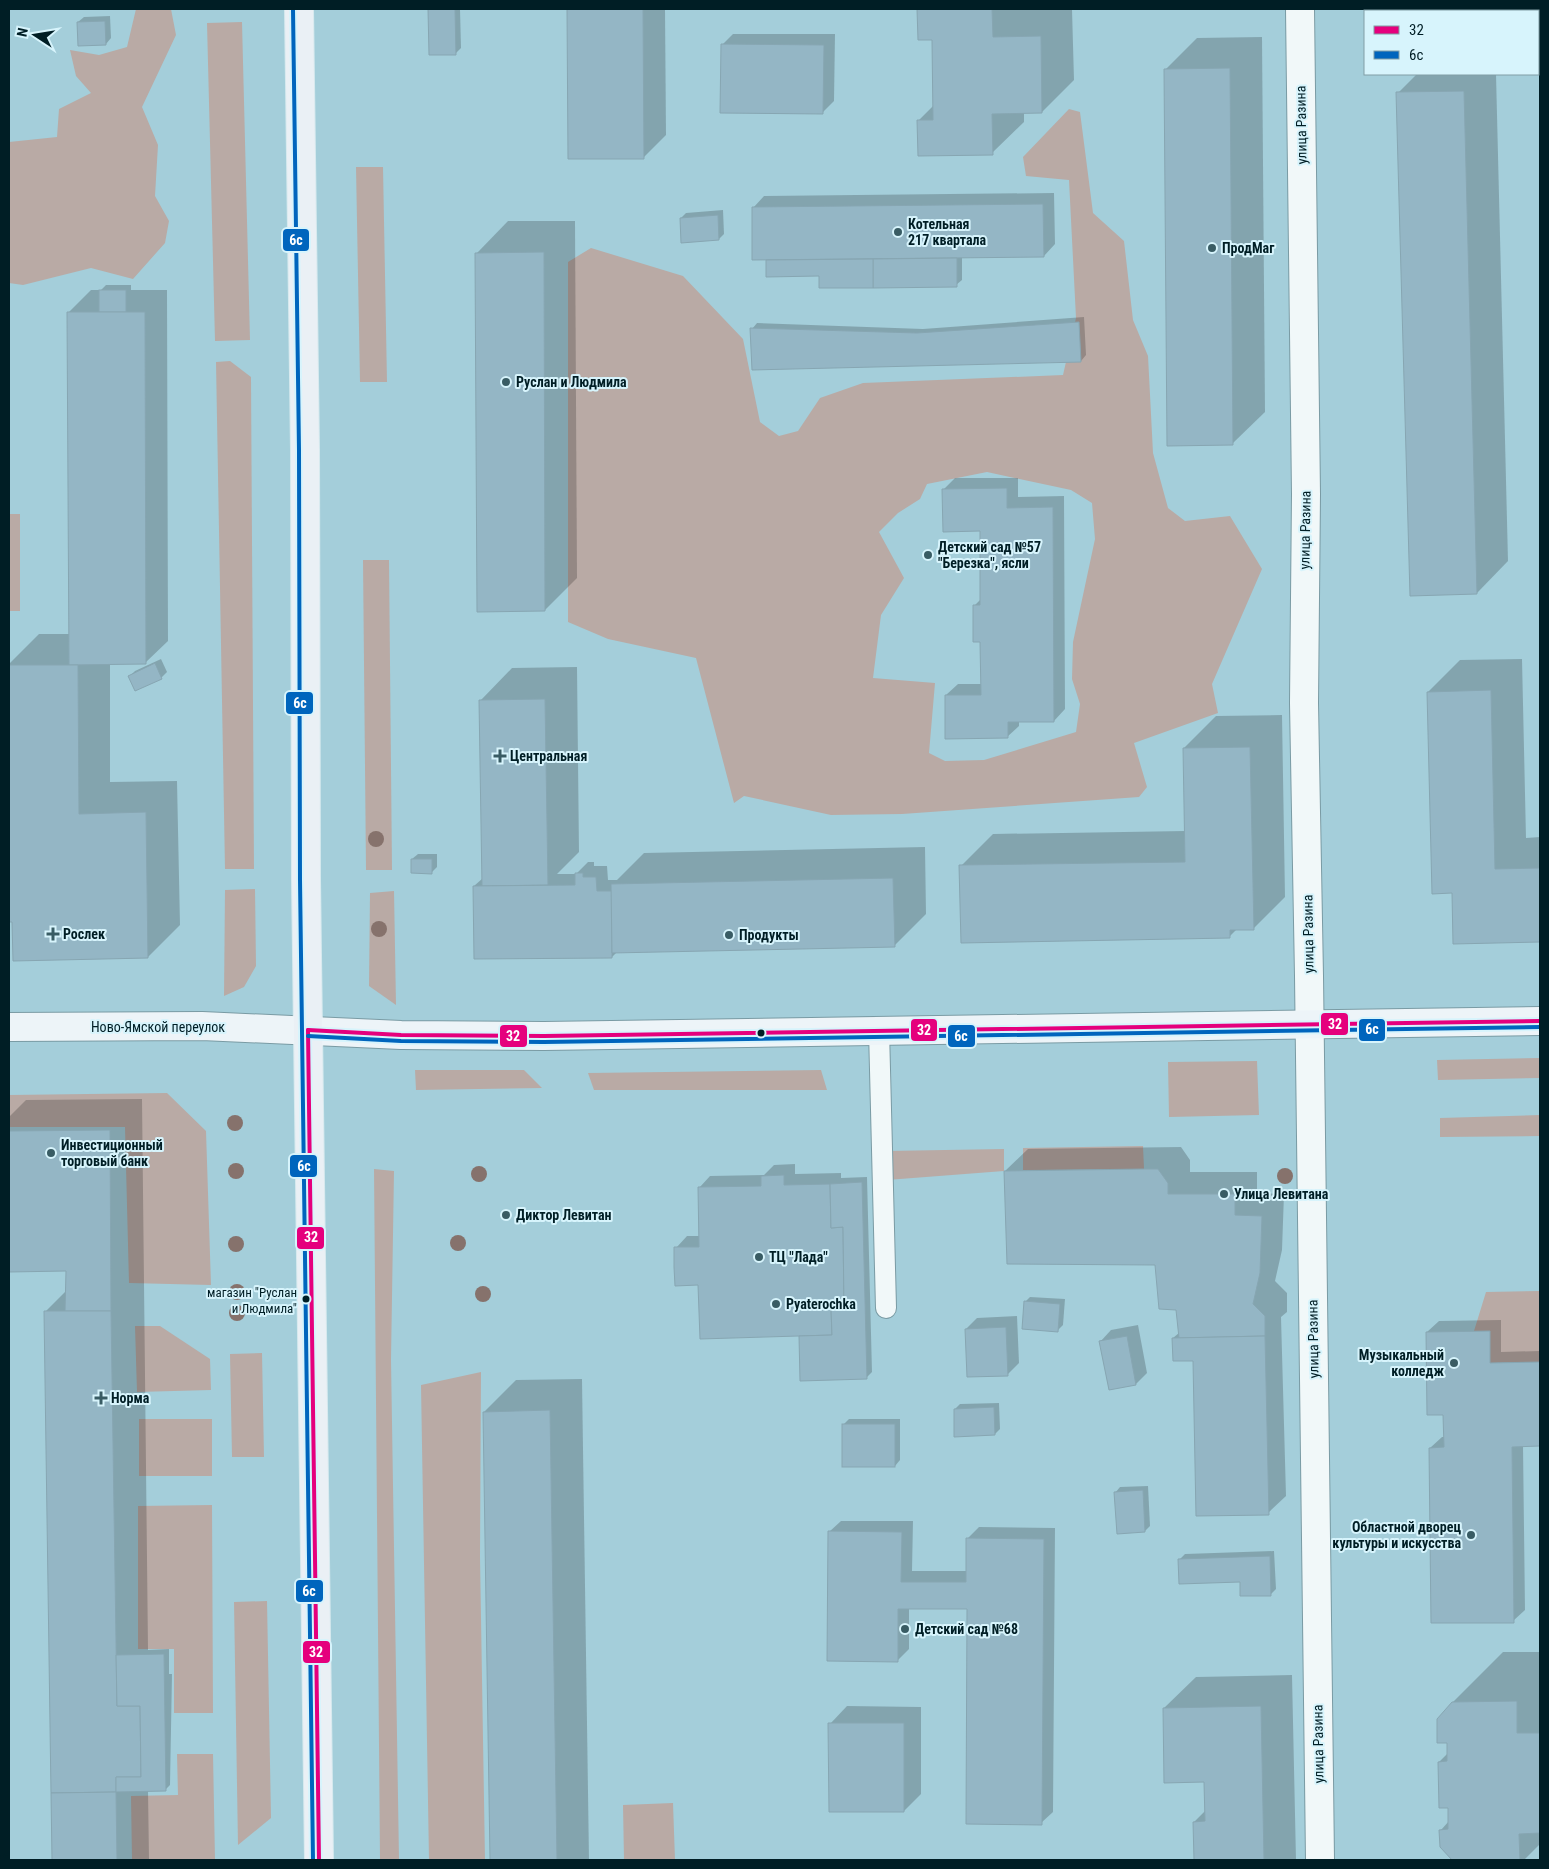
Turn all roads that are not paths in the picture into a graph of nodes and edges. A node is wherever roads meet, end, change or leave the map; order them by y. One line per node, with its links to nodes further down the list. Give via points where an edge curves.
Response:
1 (299, 9): 6 (main road)
2 (1300, 9): 4 (street, улица Разина)
3 (1540, 1022): 4 (street, Ново-Ямской переулок)
4 (1308, 1023): 7 (street, Ново-Ямской переулок); 10 (street, улица Разина)
5 (9, 1026): 6 (street, Ново-Ямской переулок, via 202,1026)
6 (308, 1030): 7 (street, Ново-Ямской переулок, via 506,1036); 9 (main road)
7 (878, 1030): 8 (lane)
8 (886, 1308)
9 (319, 1860)
10 (1320, 1860)

